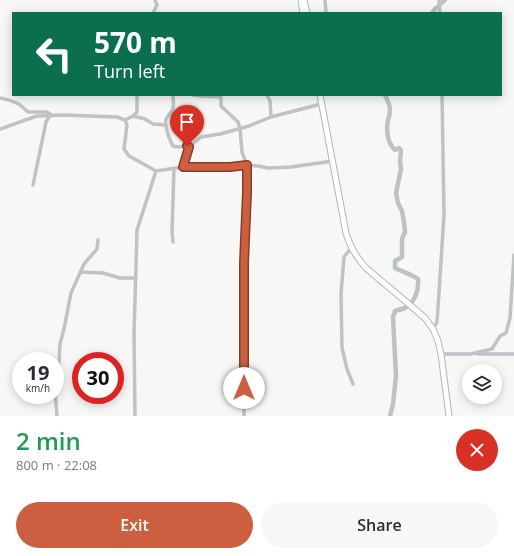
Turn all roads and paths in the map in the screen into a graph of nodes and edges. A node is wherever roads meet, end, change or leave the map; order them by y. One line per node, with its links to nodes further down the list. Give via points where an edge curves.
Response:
1 (155, 0): 6 (street, via 157,5)
2 (301, 0): 7 (highway)
3 (304, 0): 8 (highway)
4 (324, 0): 9 (street)
5 (439, 0): 10 (street)
6 (154, 12)
7 (303, 12)
8 (307, 12)
9 (326, 12)
10 (440, 12)
11 (137, 96): 20 (street, via 137,112)
12 (173, 96): 23 (street, via 173,109 166,118)
13 (200, 96): 24 (street, via 221,97 221,106 238,122)
14 (268, 96): 21 (street)
15 (320, 96): 18 (highway)
16 (442, 96): 40 (street, via 444,215 437,322)
17 (0, 98): 19 (street, via 19,104 28,112 46,112)
18 (321, 104): 21 (street); 27 (highway)
19 (53, 115): 22 (street, via 116,117); 25 (street, via 37,116); 32 (street, via 46,122)
20 (133, 116): 22 (street); 23 (street, via 154,124)
21 (272, 117): 24 (street)
22 (125, 120): 31 (street, via 127,125 124,149 129,156)
23 (166, 125): 26 (street, via 174,146)
24 (240, 128): 26 (street, via 201,136); 28 (street, via 242,152)
25 (0, 129)
26 (189, 147): 29 (street)
27 (333, 161): 28 (street, via 290,167 268,168); 35 (highway)
28 (247, 165): 29 (street); 49 (street)
29 (183, 167): 30 (street)
30 (174, 169): 31 (street); 34 (street)
31 (156, 171): 39 (street, via 137,230)
32 (33, 185)
33 (98, 240): 37 (street, via 97,250)
34 (173, 242)
35 (351, 248): 40 (highway, via 366,268 425,318); 45 (street, via 344,256 341,294 342,348)
36 (514, 255): 38 (street)
37 (80, 272): 39 (street); 41 (street, via 71,293)
38 (513, 275): 43 (street, via 510,318 506,333 500,336 492,349)
39 (136, 278): 48 (street)
40 (433, 329): 42 (highway)
41 (60, 352)
42 (441, 354): 43 (street); 50 (highway)
43 (470, 354): 44 (street)
44 (514, 354)
45 (353, 384)
46 (56, 404): 47 (street)
47 (57, 416)
48 (135, 416)
49 (244, 416)
50 (449, 416)

